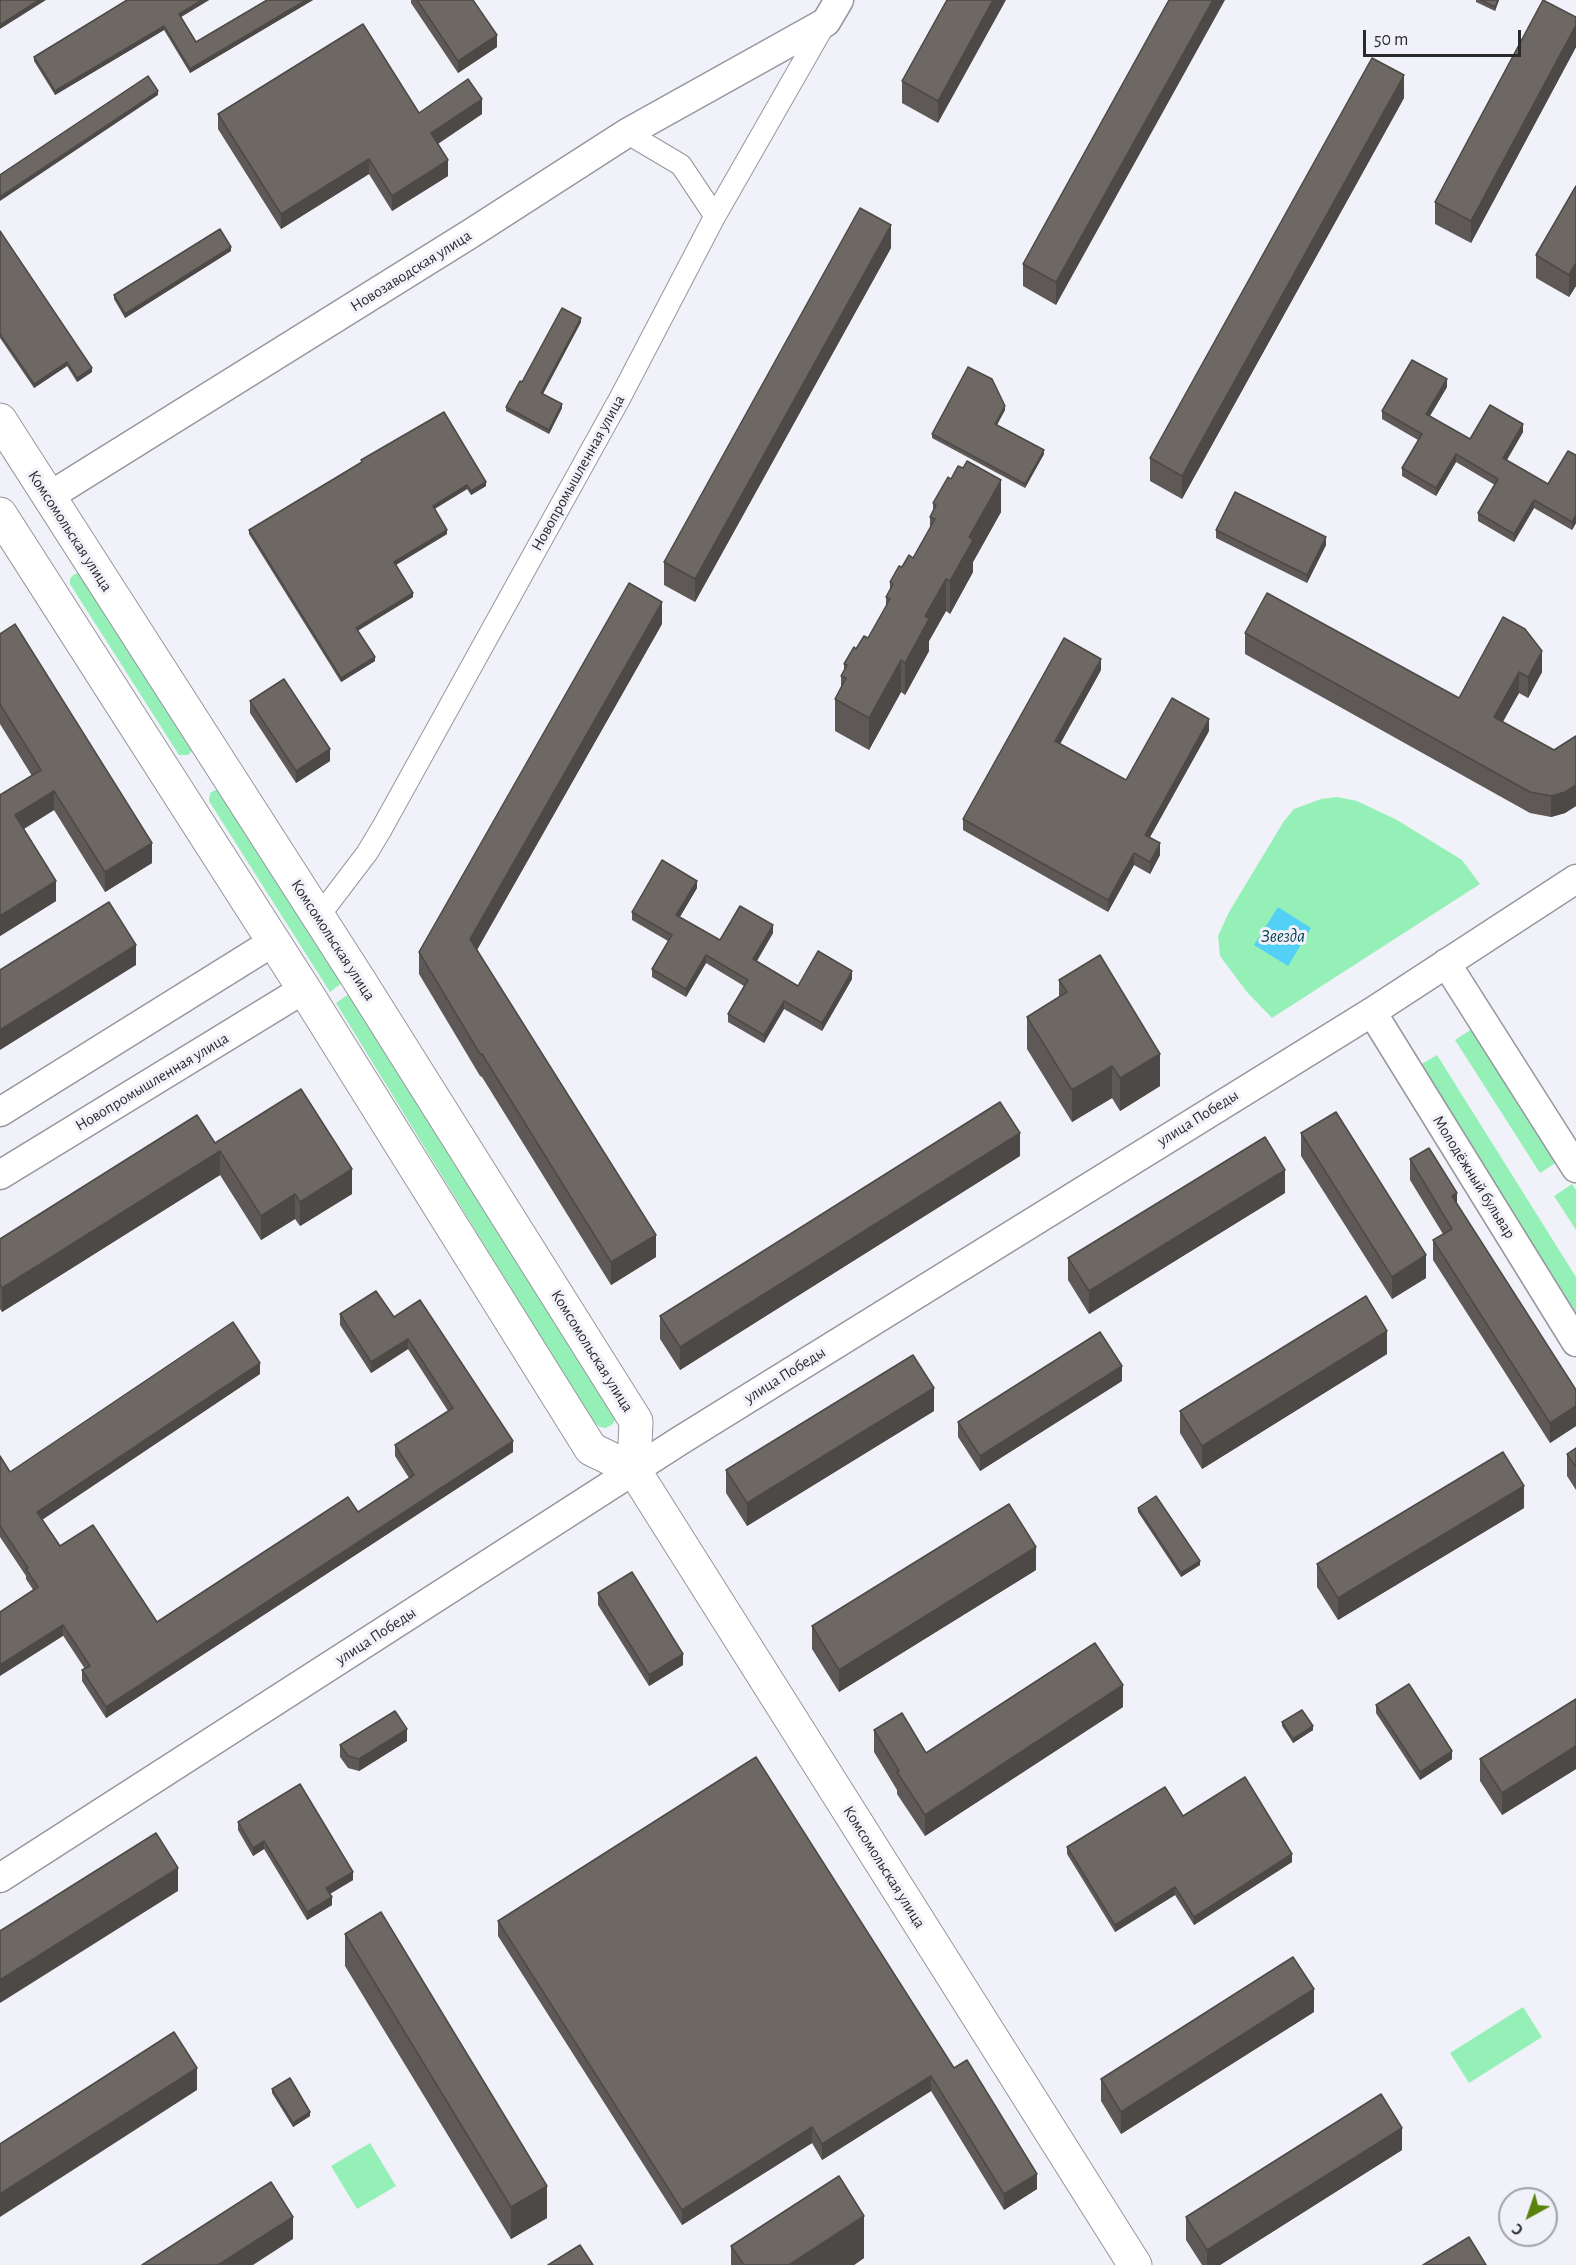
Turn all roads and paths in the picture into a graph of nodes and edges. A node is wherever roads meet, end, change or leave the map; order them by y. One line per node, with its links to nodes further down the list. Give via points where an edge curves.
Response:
1 (832, 11): 2 (main road, Новозаводская улица); 3 (street, Новопромышленная улица)
2 (627, 133): 3 (street, via 681,165); 5 (main road, Новозаводская улица)
3 (716, 216): 10 (street, Новопромышленная улица, via 382,828)
4 (0, 420): 5 (main road, Комсомольская улица)
5 (48, 496): 6 (main road, Новозаводская улица); 7 (main road, Комсомольская улица)
6 (2, 522): 8 (main road)
7 (218, 759): 8 (main road); 10 (main road, Комсомольская улица)
8 (175, 788): 11 (main road)
9 (1576, 879): 12 (main road, улица Победы)
10 (319, 916): 19 (main road, Комсомольская улица, via 636,1421)
11 (273, 942): 13 (main road); 15 (main road)
12 (1446, 963): 14 (main road, улица Победы); 16 (main road)
13 (304, 989): 17 (main road, Новопромышленная улица); 19 (main road, via 591,1449)
14 (1372, 1012): 18 (main road, Молодёжный бульвар); 19 (main road, улица Победы)
15 (0, 1112)
16 (1576, 1168)
17 (0, 1174)
18 (1576, 1342)
19 (634, 1470): 20 (main road, улица Победы); 21 (main road, Комсомольская улица)
20 (0, 1878)
21 (1135, 2265)

